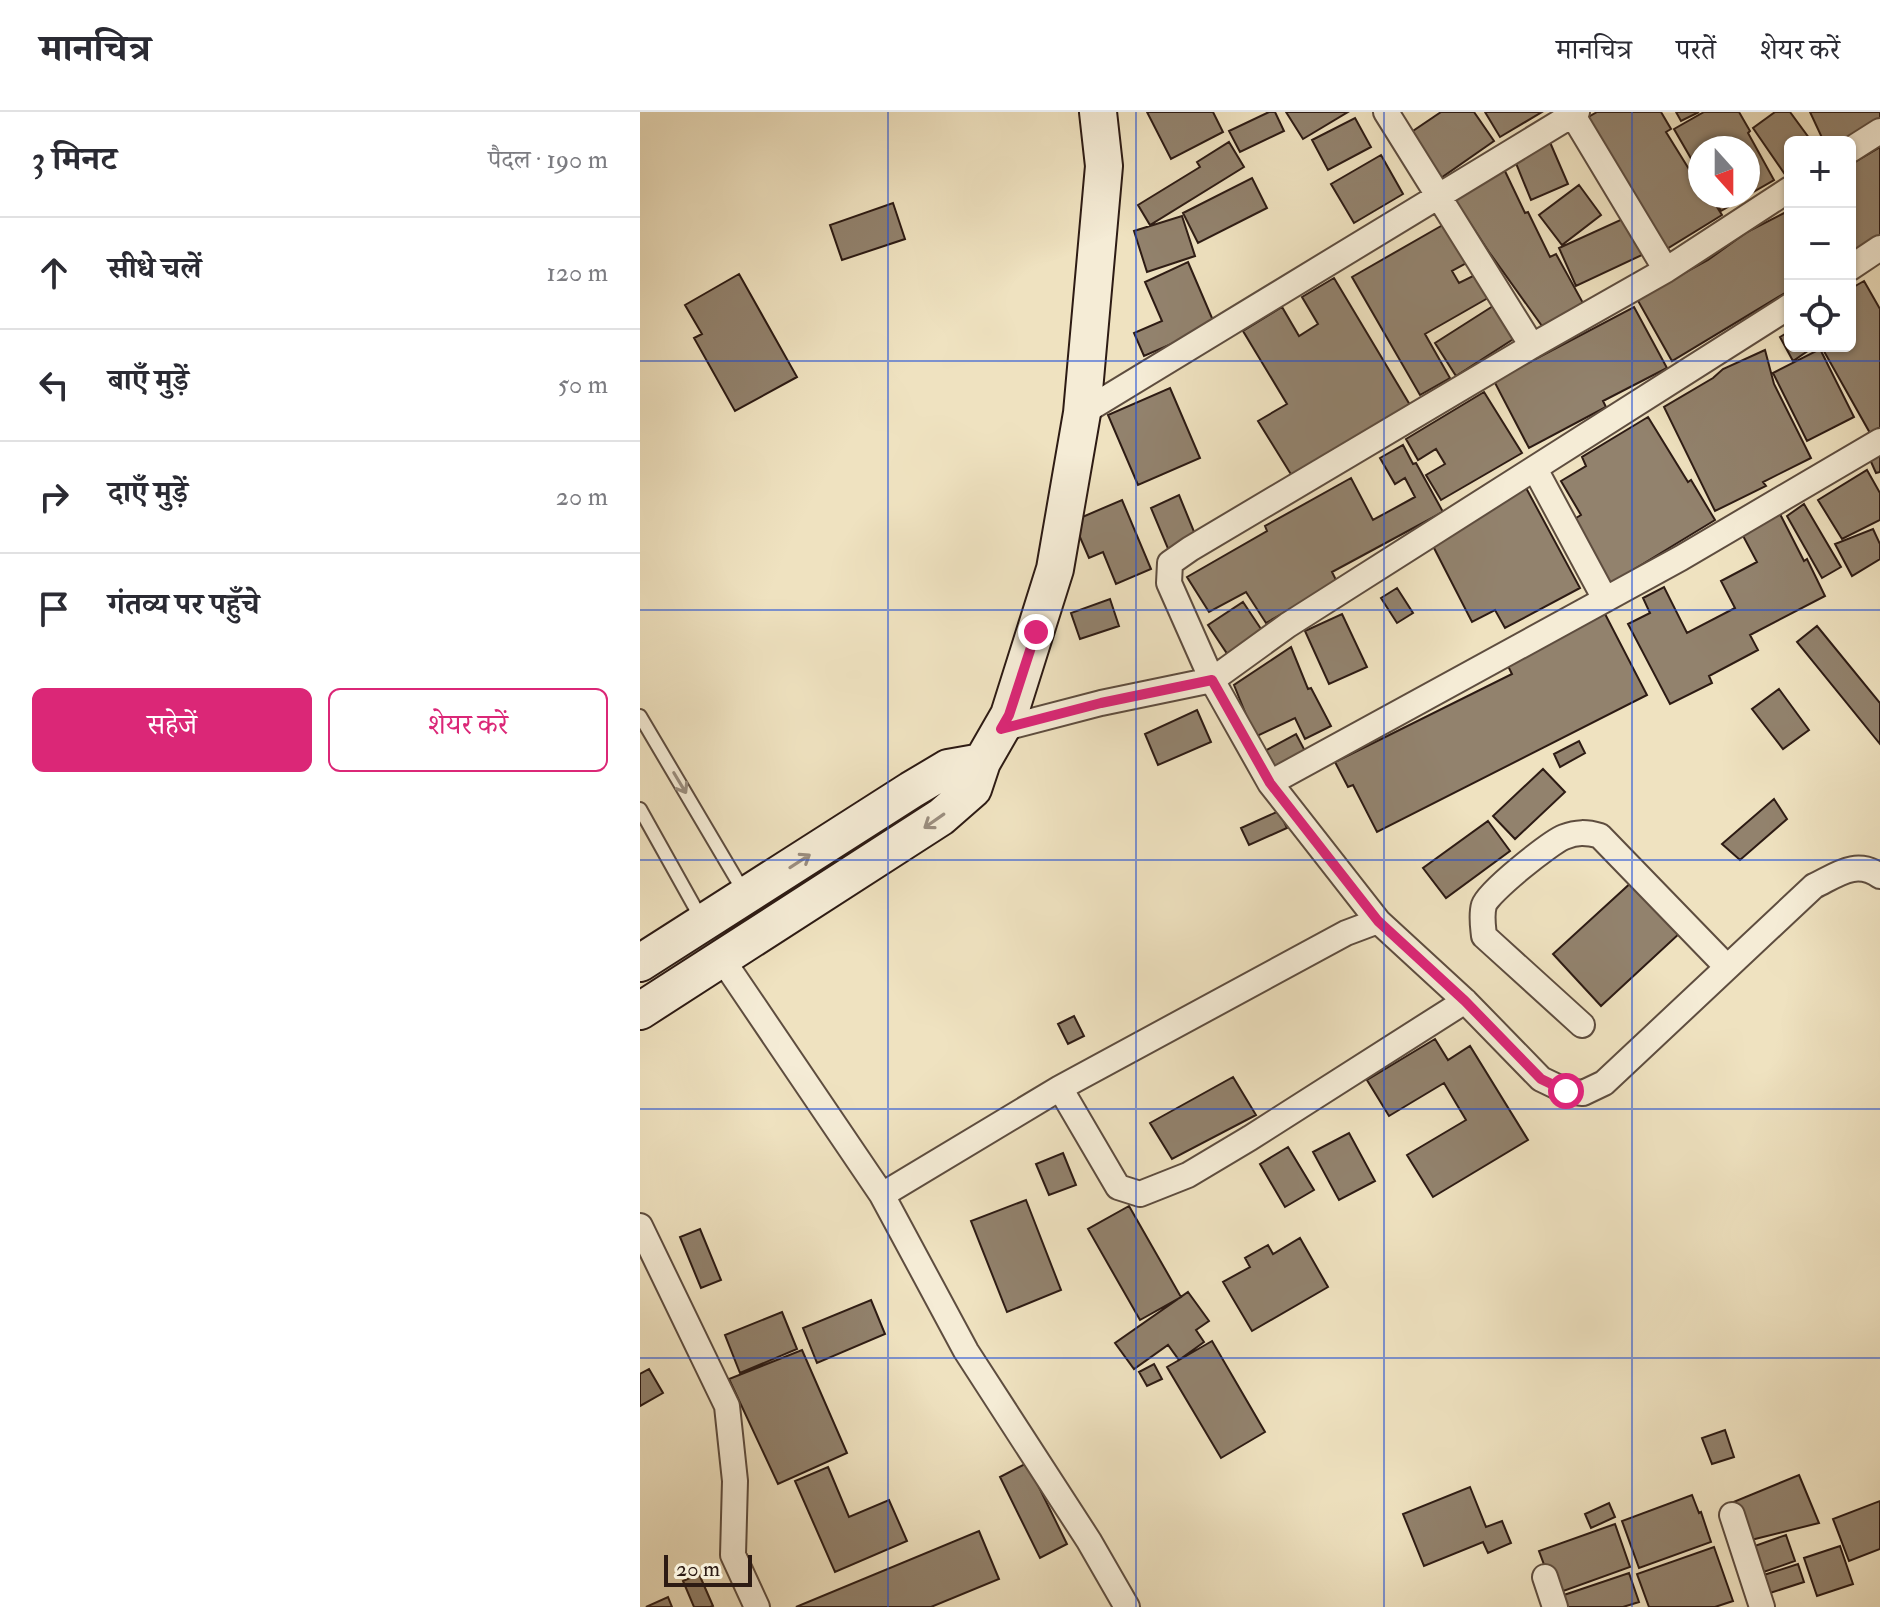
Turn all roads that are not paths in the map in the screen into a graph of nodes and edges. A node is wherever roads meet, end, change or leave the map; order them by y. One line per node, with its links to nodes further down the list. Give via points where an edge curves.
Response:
1 (1098, 112): 13 (street, via 1104,166)
2 (1386, 112): 7 (street)
3 (1573, 113): 7 (street); 10 (street)
4 (1880, 131): 5 (street)
5 (1856, 146)
6 (1784, 193): 10 (street)
7 (1439, 197): 12 (street); 13 (street)
8 (1880, 248): 9 (street)
9 (1856, 264)
10 (1666, 270): 12 (street)
11 (1784, 310): 15 (street)
12 (1532, 346): 17 (street, via 1170,563 1169,583)
13 (1082, 413): 19 (street, via 1055,569)
14 (1880, 441): 16 (street)
15 (1535, 469): 16 (street); 17 (street, via 1288,625)
16 (1605, 599): 21 (street)
17 (1212, 680): 19 (street); 21 (street)
18 (640, 716): 24 (lane, one-way to 24)
19 (1001, 729): 20 (street)
20 (982, 762): 24 (street, one-way to 20, via 948,768); 27 (street, one-way to 27, via 973,789 941,817)
21 (1270, 783): 25 (street)
22 (640, 809): 26 (lane)
23 (1880, 876): 29 (street, via 1870,869 1851,868 1814,886)
24 (746, 895): 26 (street)
25 (1378, 921): 30 (street); 33 (street, via 1346,933)
26 (704, 922): 28 (street)
27 (722, 959): 31 (street); 34 (street)
28 (640, 963)
29 (1727, 967): 30 (street, via 1604,1083 1583,1093 1541,1079); 32 (street, via 1600,836 1584,831 1560,838 1484,902 1482,921 1484,936)
30 (1465, 1001): 33 (street, via 1188,1175 1140,1194 1118,1187)
31 (640, 1011)
32 (1582, 1025)
33 (1060, 1088): 34 (street)
34 (882, 1195): 39 (street, via 966,1351)
35 (640, 1226): 38 (street, via 727,1406 735,1481 733,1555)
36 (1732, 1515): 41 (street)
37 (1545, 1577): 40 (street)
38 (757, 1607)
39 (1127, 1607)
40 (1555, 1607)
41 (1762, 1607)

